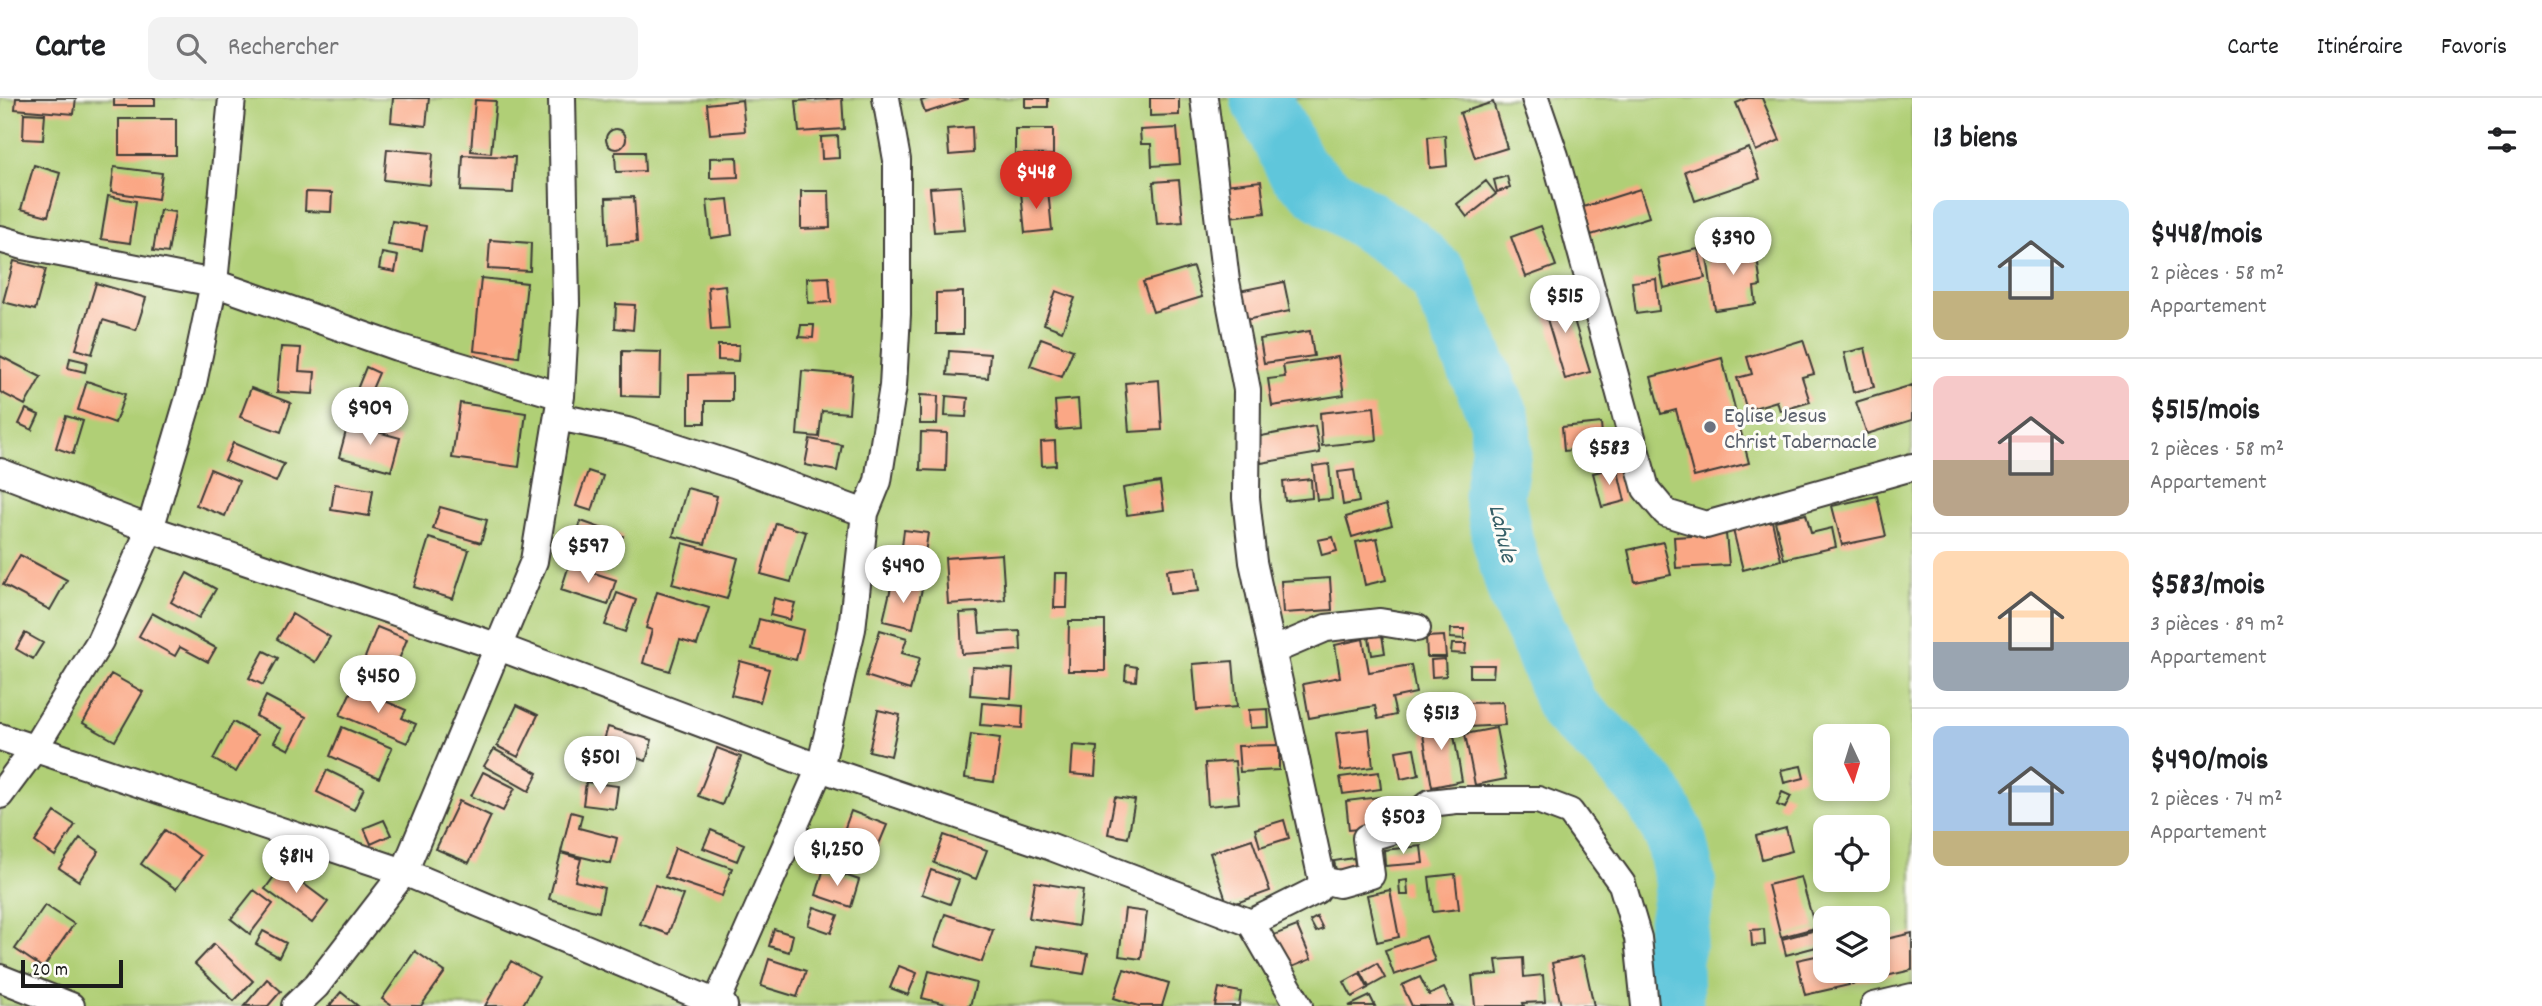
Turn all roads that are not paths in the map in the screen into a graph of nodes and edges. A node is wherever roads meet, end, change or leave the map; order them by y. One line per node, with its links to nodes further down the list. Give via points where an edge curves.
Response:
1 (232, 98): 7 (street)
2 (562, 98): 8 (street, via 566,304)
3 (886, 98): 11 (street, via 897,160 897,314 893,386 878,481)
4 (1204, 98): 15 (street, via 1226,281 1248,390 1246,498 1253,562)
5 (1535, 98): 9 (street, via 1646,488 1666,513 1706,525)
6 (0, 239): 7 (street)
7 (214, 283): 8 (street); 12 (street, via 192,387)
8 (560, 407): 11 (street); 14 (street, via 534,561)
9 (1912, 467)
10 (0, 472): 12 (street)
11 (865, 513): 18 (street, via 852,629)
12 (150, 529): 14 (street); 17 (street, via 100,641)
13 (1417, 628): 15 (street, via 1380,622 1326,628)
14 (499, 647): 18 (street); 20 (street)
15 (1272, 651): 21 (street)
16 (0, 737): 17 (street)
17 (34, 749): 19 (street); 20 (street)
18 (820, 768): 22 (street, via 1049,846); 25 (street)
19 (0, 795)
20 (404, 872): 25 (street); 27 (street, via 316,986)
21 (1322, 880): 22 (street, via 1317,890); 29 (street, via 1339,884 1371,875 1366,838 1398,829 1430,803 1538,800 1570,812 1622,884 1638,938)
22 (1251, 923): 28 (street)
23 (0, 978): 26 (street)
24 (1912, 997): 30 (street)
25 (718, 1005)
26 (71, 1006)
27 (295, 1006)
28 (1299, 1006)
29 (1645, 1006)
30 (1874, 1006)

